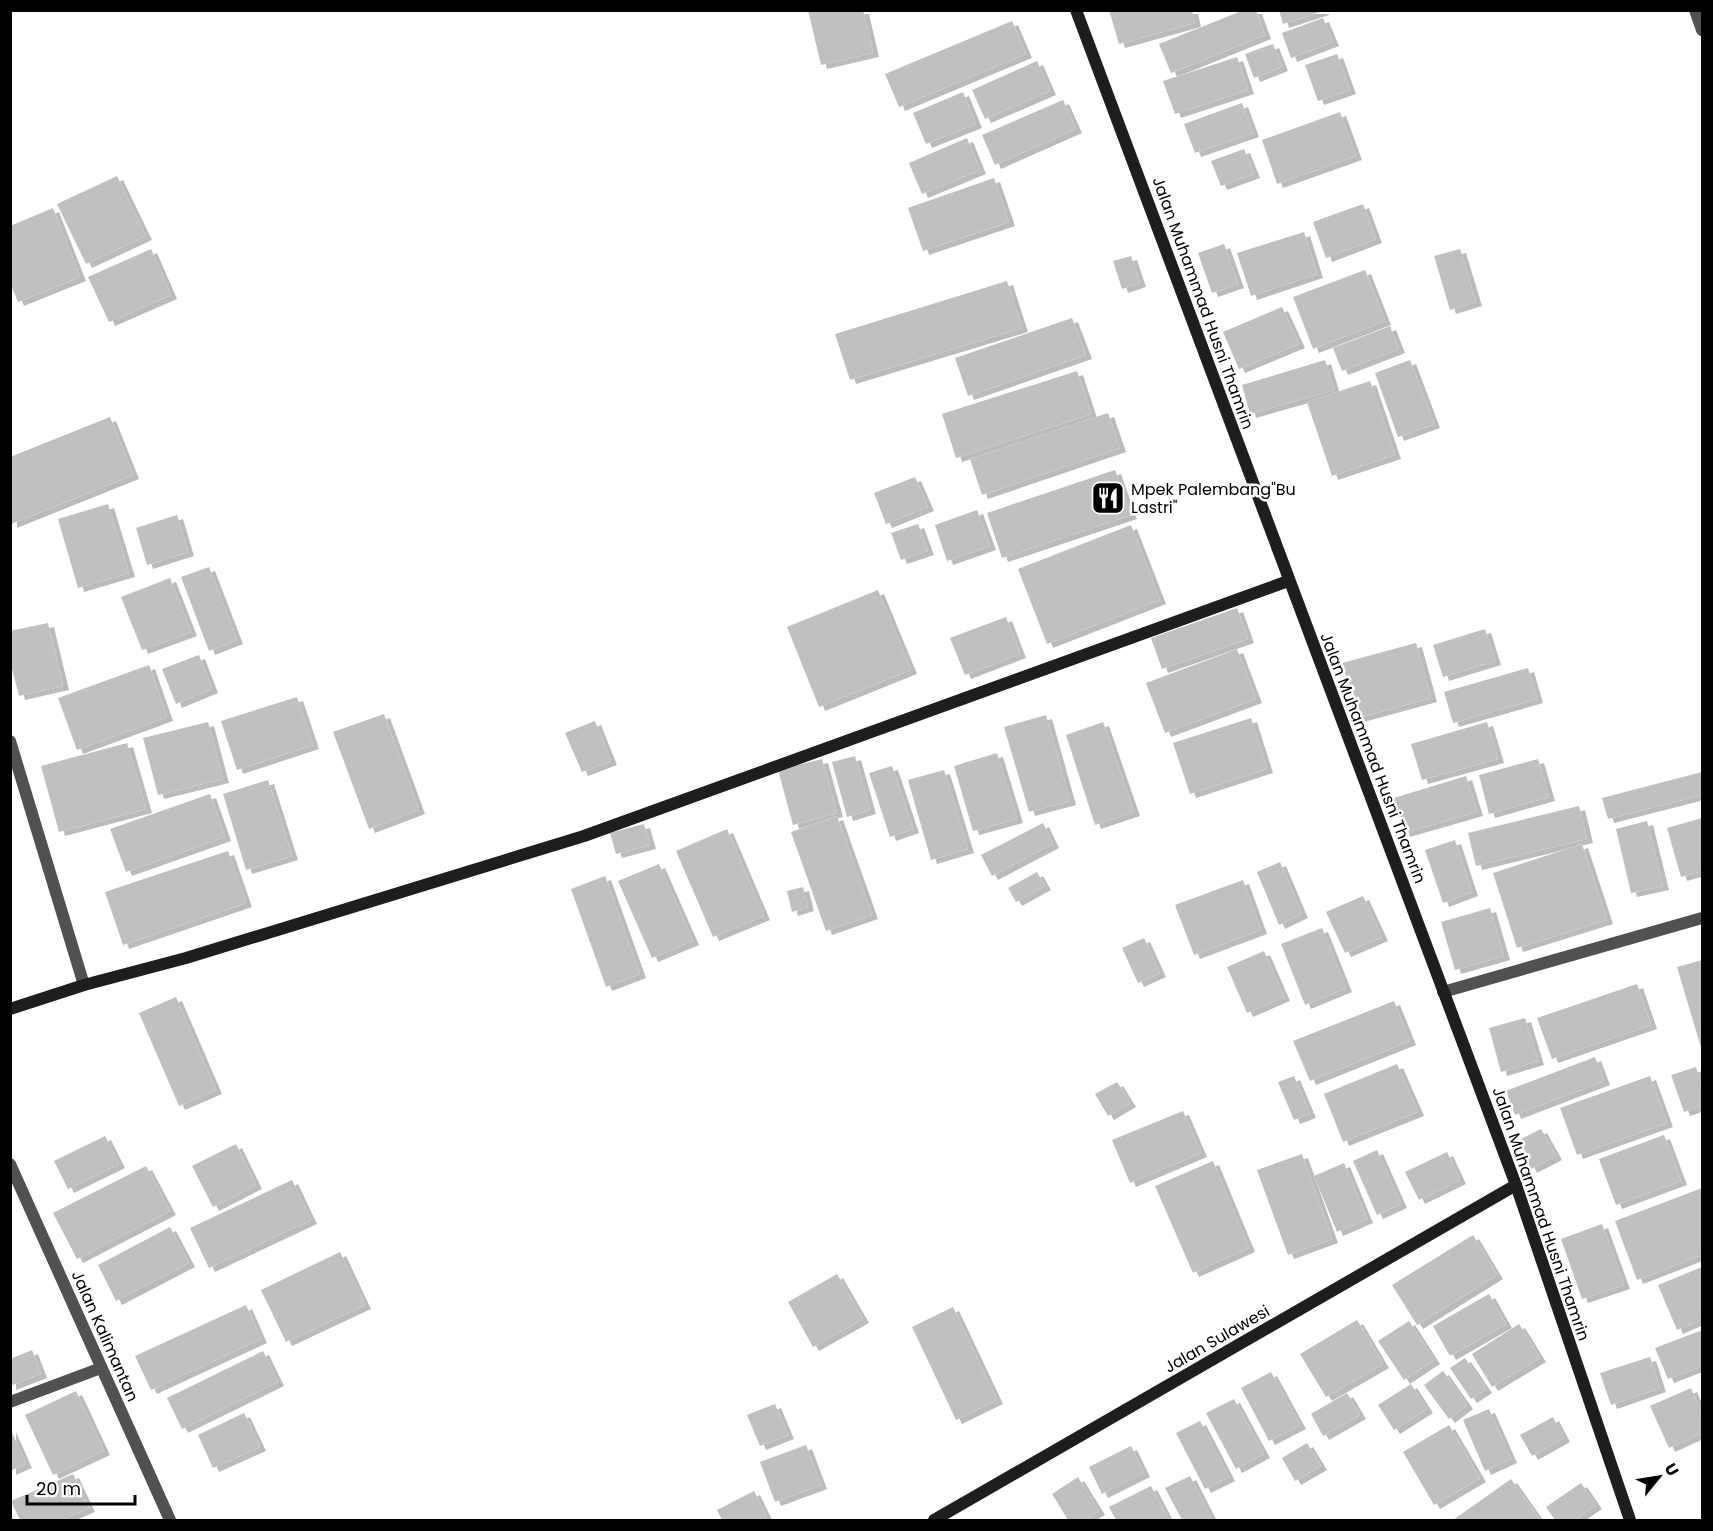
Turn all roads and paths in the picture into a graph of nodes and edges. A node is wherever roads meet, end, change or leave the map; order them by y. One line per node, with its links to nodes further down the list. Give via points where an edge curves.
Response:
1 (1076, 10): 4 (street, Jalan Muhammad Husni Thamrin)
2 (1695, 10): 3 (street)
3 (1702, 30)
4 (1288, 580): 7 (street, via 584,836 186,958); 8 (street, Jalan Muhammad Husni Thamrin)
5 (10, 741): 7 (street)
6 (1702, 918): 8 (street)
7 (84, 985): 9 (street)
8 (1443, 992): 11 (street, Jalan Muhammad Husni Thamrin)
9 (10, 1009)
10 (10, 1164): 12 (street, Jalan Kalimantan)
11 (1516, 1185): 15 (street, Jalan Sulawesi); 16 (street, Jalan Muhammad Husni Thamrin)
12 (101, 1368): 13 (street); 14 (street, Jalan Kalimantan)
13 (10, 1402)
14 (170, 1521)
15 (934, 1521)
16 (1630, 1521)

